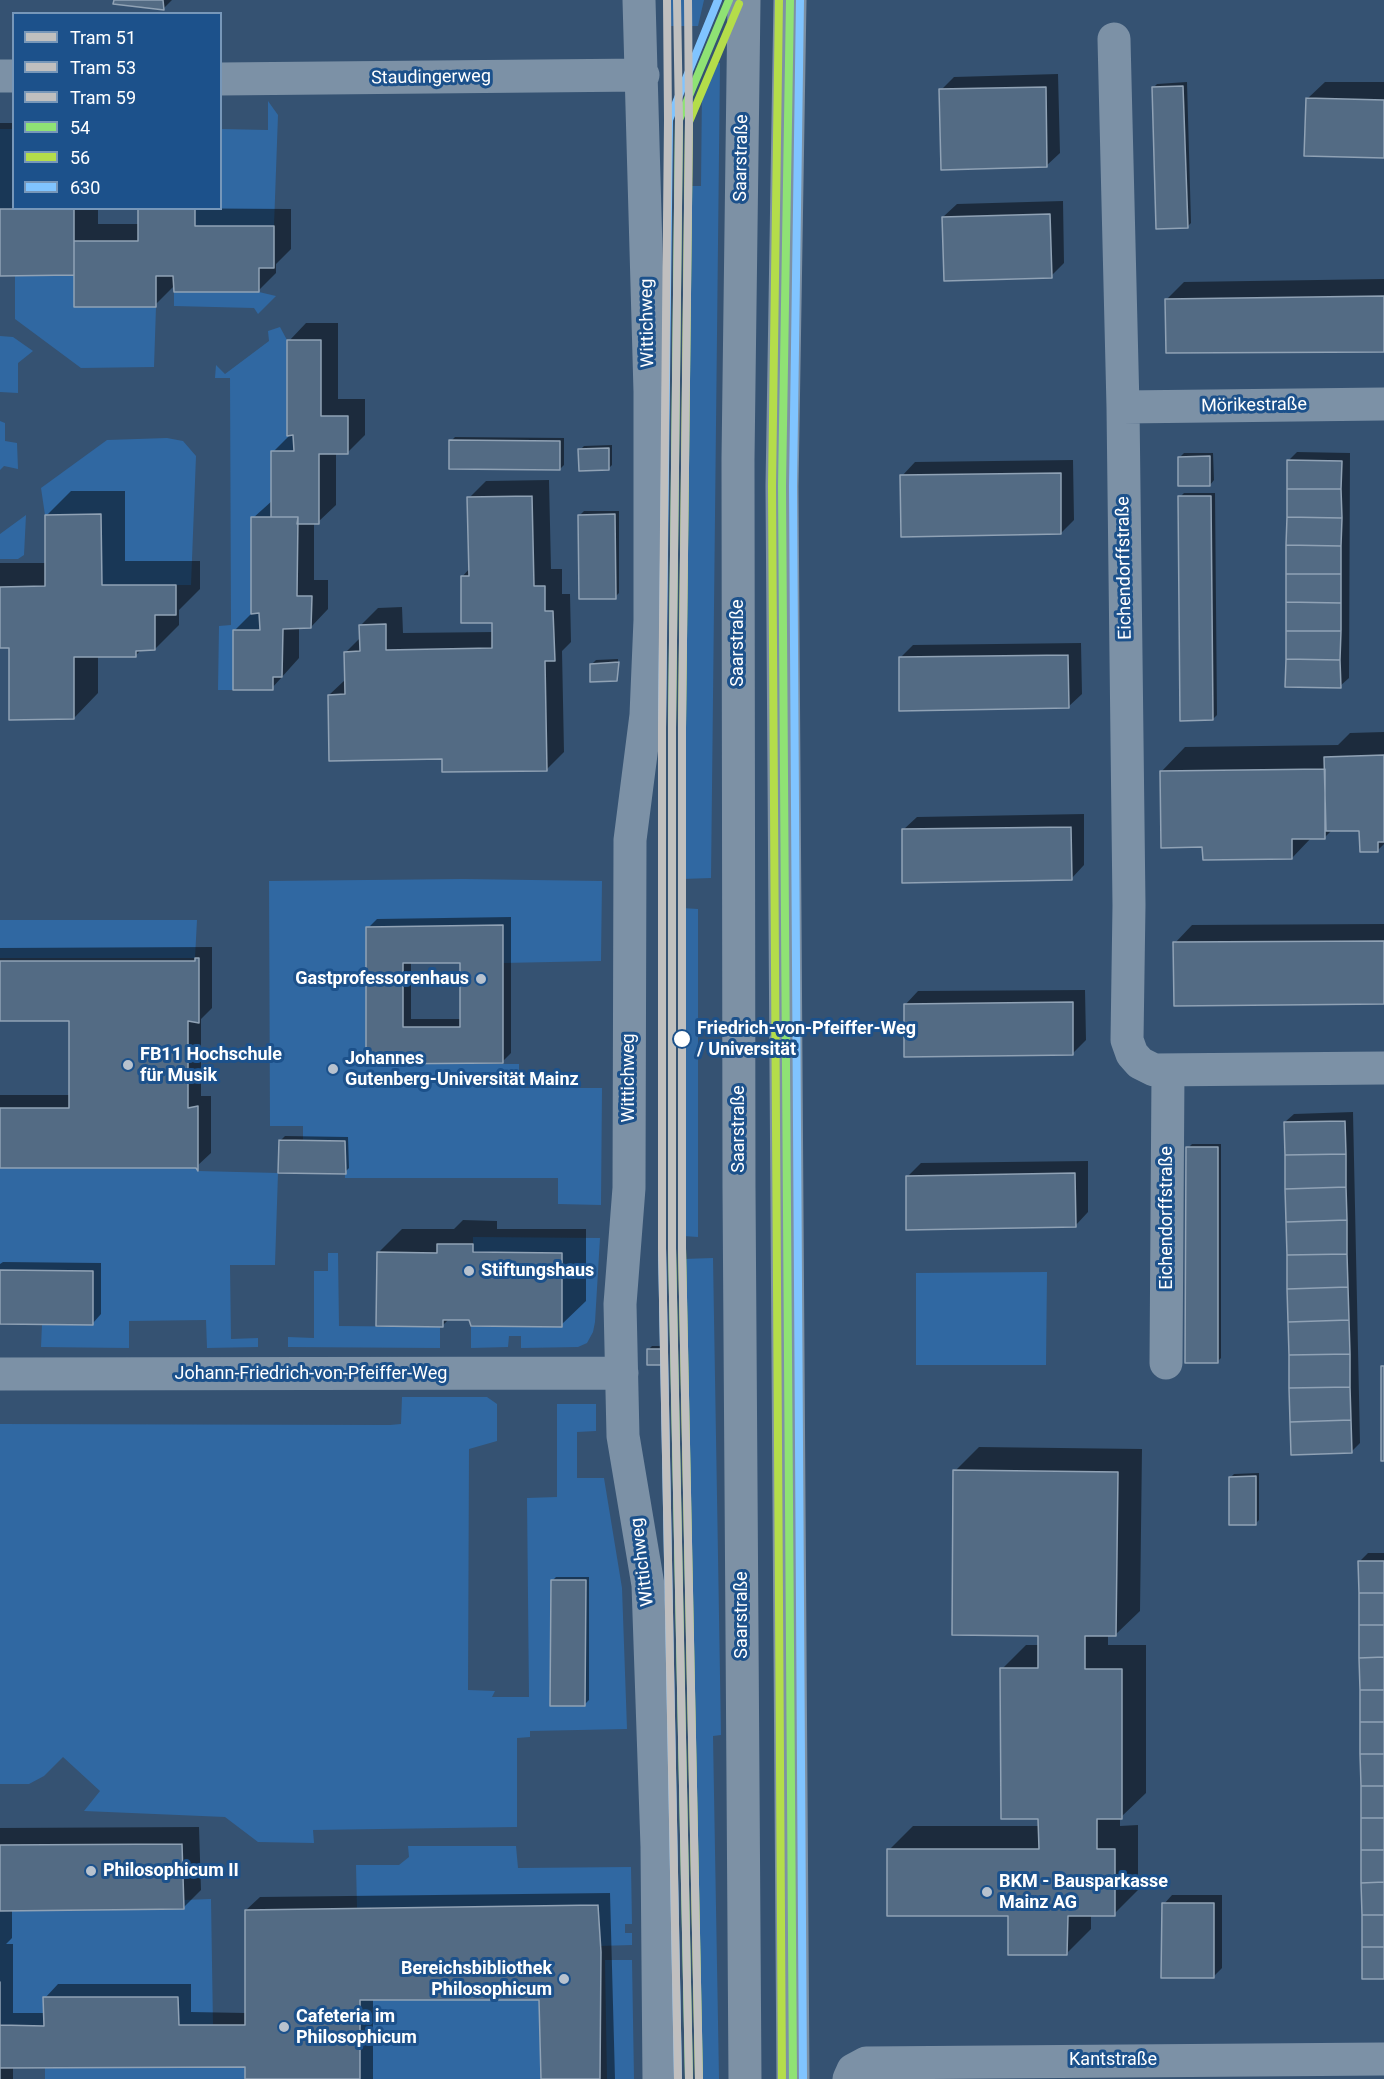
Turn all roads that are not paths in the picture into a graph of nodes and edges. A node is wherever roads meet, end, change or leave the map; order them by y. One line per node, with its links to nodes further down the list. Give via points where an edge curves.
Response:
1 (639, 0): 5 (street, Wittichweg)
2 (744, 0): 17 (highway, Saarstraße, via 738,459 738,1033)
3 (790, 0): 18 (highway, via 782,486)
4 (1114, 39): 8 (street, Eichendorffstraße)
5 (642, 75): 6 (street, Staudingerweg); 12 (street, Wittichweg, via 650,392 650,620 646,715 630,840 630,1188 620,1304)
6 (222, 79)
7 (1384, 404): 8 (street, Mörikestraße)
8 (1123, 407): 10 (street, Eichendorffstraße, via 1127,1040 1140,1063)
9 (1384, 1068): 10 (street, Eichendorffstraße)
10 (1168, 1072): 11 (street, Eichendorffstraße)
11 (1166, 1363)
12 (622, 1373): 13 (street, Johann-Friedrich-von-Pfeiffer-Weg); 16 (street, Wittichweg, via 623,1436 648,1585 657,1847)
13 (0, 1374)
14 (1384, 2059): 15 (street, Kantstraße)
15 (1270, 2070): 19 (street, Kantstraße, via 866,2063 853,2070)
16 (659, 2079)
17 (745, 2079)
18 (793, 2079)
19 (849, 2079)

